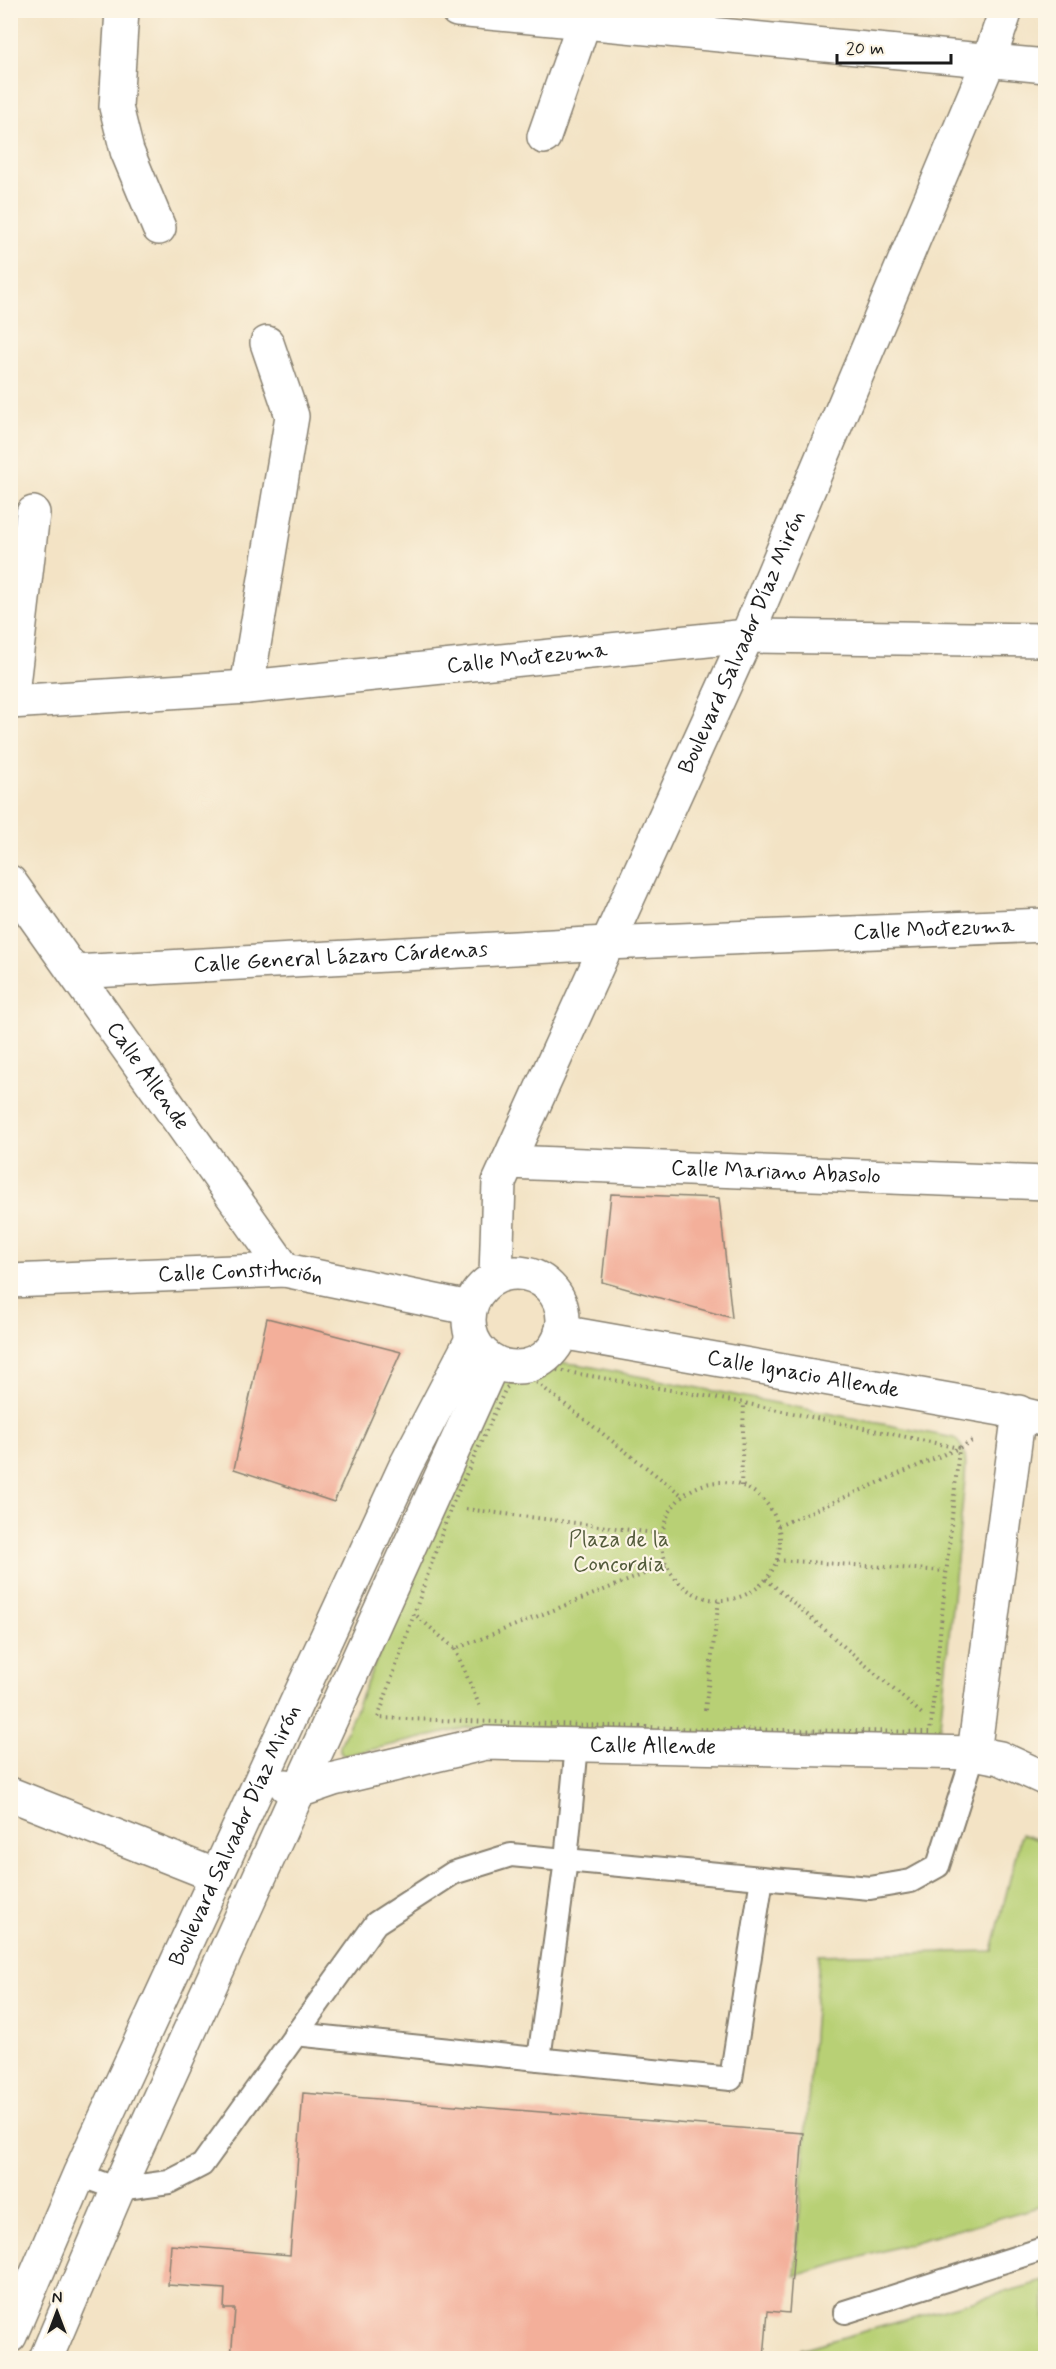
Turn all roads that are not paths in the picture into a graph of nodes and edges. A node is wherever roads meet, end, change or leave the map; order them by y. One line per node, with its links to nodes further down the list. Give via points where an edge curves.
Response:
1 (122, 10): 9 (street, via 116,107 127,151)
2 (457, 10): 5 (street)
3 (1006, 10): 6 (street, Boulevard Salvador Díaz Mirón)
4 (665, 20): 5 (street); 6 (street)
5 (584, 22): 8 (street)
6 (989, 60): 7 (street); 12 (street, Boulevard Salvador Díaz Mirón)
7 (1046, 66)
8 (544, 137)
9 (159, 228)
10 (267, 343): 14 (street, via 292,416)
11 (33, 513): 15 (street)
12 (747, 636): 13 (street, Calle Moctezuma); 14 (street, Calle Moctezuma); 18 (street, Boulevard Salvador Díaz Mirón)
13 (1046, 640)
14 (247, 687): 15 (street, Calle Moctezuma)
15 (11, 702)
16 (10, 882): 19 (street, Calle Allende)
17 (1046, 925): 18 (street, Calle Moctezuma)
18 (607, 943): 19 (street, Calle General Lázaro Cárdenas); 20 (street, Boulevard Salvador Díaz Mirón)
19 (75, 972): 22 (street, Calle Allende)
20 (508, 1162): 21 (street, Calle Mariano Abasolo); 23 (street, Boulevard Salvador Díaz Mirón, via 499,1182)
21 (1046, 1183)
22 (285, 1270): 24 (street, Calle Constitución); 26 (street, Calle Constitución)
23 (496, 1276): 25 (street, via 527,1274 553,1290 561,1304); 26 (street, via 483,1285)
24 (12, 1284)
25 (561, 1332): 26 (street, via 555,1347 531,1368 515,1367); 27 (street, Calle Ignacio Allende)
26 (478, 1336): 30 (street, Boulevard Salvador Díaz Mirón, via 406,1465); 32 (street, Boulevard Salvador Díaz Mirón, via 336,1707)
27 (1032, 1416): 29 (street)
28 (577, 1745): 29 (street, Calle Allende); 32 (street, Calle Allende, via 486,1743); 34 (lane)
29 (975, 1753): 31 (street, Calle Allende, via 1000,1758); 36 (lane, via 938,1866 911,1881 870,1888)
30 (263, 1777): 32 (street); 35 (street, Boulevard Salvador Díaz Mirón)
31 (1046, 1779)
32 (299, 1791): 40 (street, Boulevard Salvador Díaz Mirón)
33 (10, 1794): 35 (street)
34 (566, 1860): 36 (lane); 37 (lane, via 511,1855 453,1873 376,1923); 38 (lane)
35 (217, 1876): 39 (street, Boulevard Salvador Díaz Mirón)
36 (762, 1878): 38 (lane, via 731,2079)
37 (295, 2034): 38 (lane); 40 (lane, via 202,2164 169,2182)
38 (539, 2059)
39 (79, 2175): 40 (lane); 43 (street, Boulevard Salvador Díaz Mirón)
40 (118, 2189): 44 (street, Boulevard Salvador Díaz Mirón)
41 (1046, 2248): 42 (lane)
42 (845, 2312)
43 (10, 2336)
44 (46, 2358)

